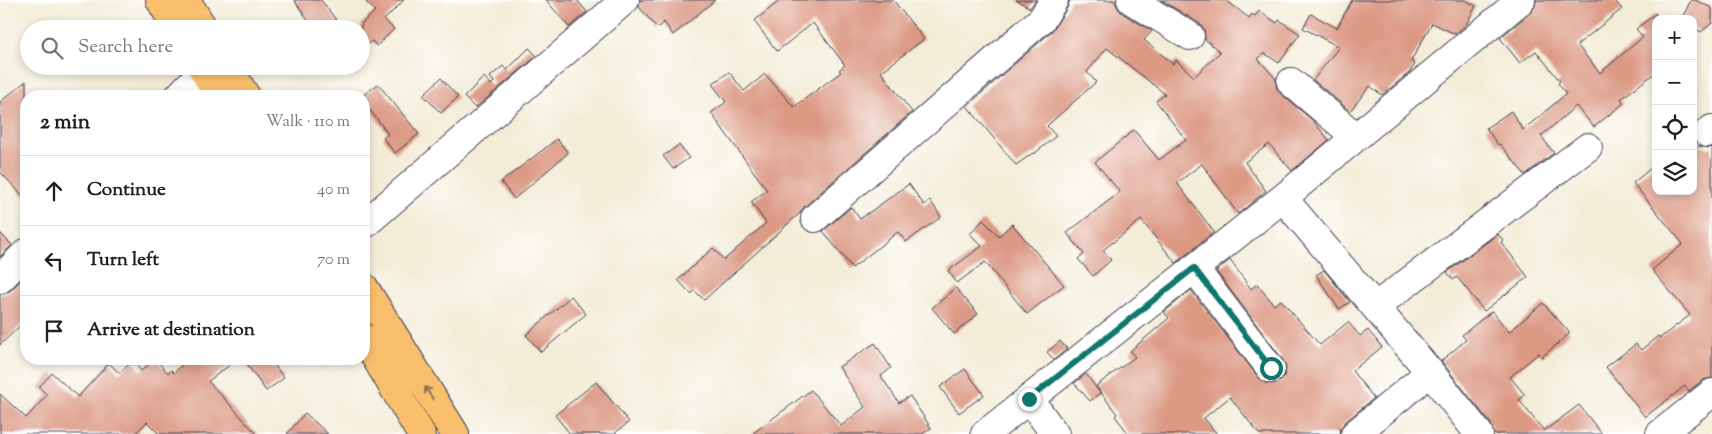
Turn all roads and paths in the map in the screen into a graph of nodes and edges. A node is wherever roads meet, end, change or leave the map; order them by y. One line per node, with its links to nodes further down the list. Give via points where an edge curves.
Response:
1 (160, 0): 7 (main road)
2 (186, 0): 8 (main road)
3 (626, 0): 21 (street)
4 (1054, 0): 20 (street, via 1042,19)
5 (1131, 0): 9 (street)
6 (1521, 0): 17 (street)
7 (172, 20)
8 (198, 20)
9 (1190, 36)
10 (202, 75): 14 (street)
11 (212, 75): 15 (main road)
12 (219, 75): 16 (main road)
13 (1291, 82): 17 (street)
14 (185, 90)
15 (217, 90)
16 (238, 90)
17 (1356, 137): 19 (street)
18 (1588, 146): 26 (street)
19 (1283, 198): 23 (street); 26 (street)
20 (815, 218)
21 (370, 220)
22 (20, 259): 24 (street)
23 (1194, 268): 28 (street); 31 (street)
24 (0, 279)
25 (370, 297): 33 (main road, one-way to 25)
26 (1375, 307): 29 (street)
27 (370, 348): 32 (main road)
28 (1271, 368)
29 (1430, 372): 36 (street); 37 (street)
30 (1712, 393): 38 (street)
31 (1029, 399): 34 (street); 35 (street)
32 (421, 434)
33 (455, 434)
34 (985, 434)
35 (1056, 434)
36 (1355, 434)
37 (1478, 434)
38 (1660, 434)

